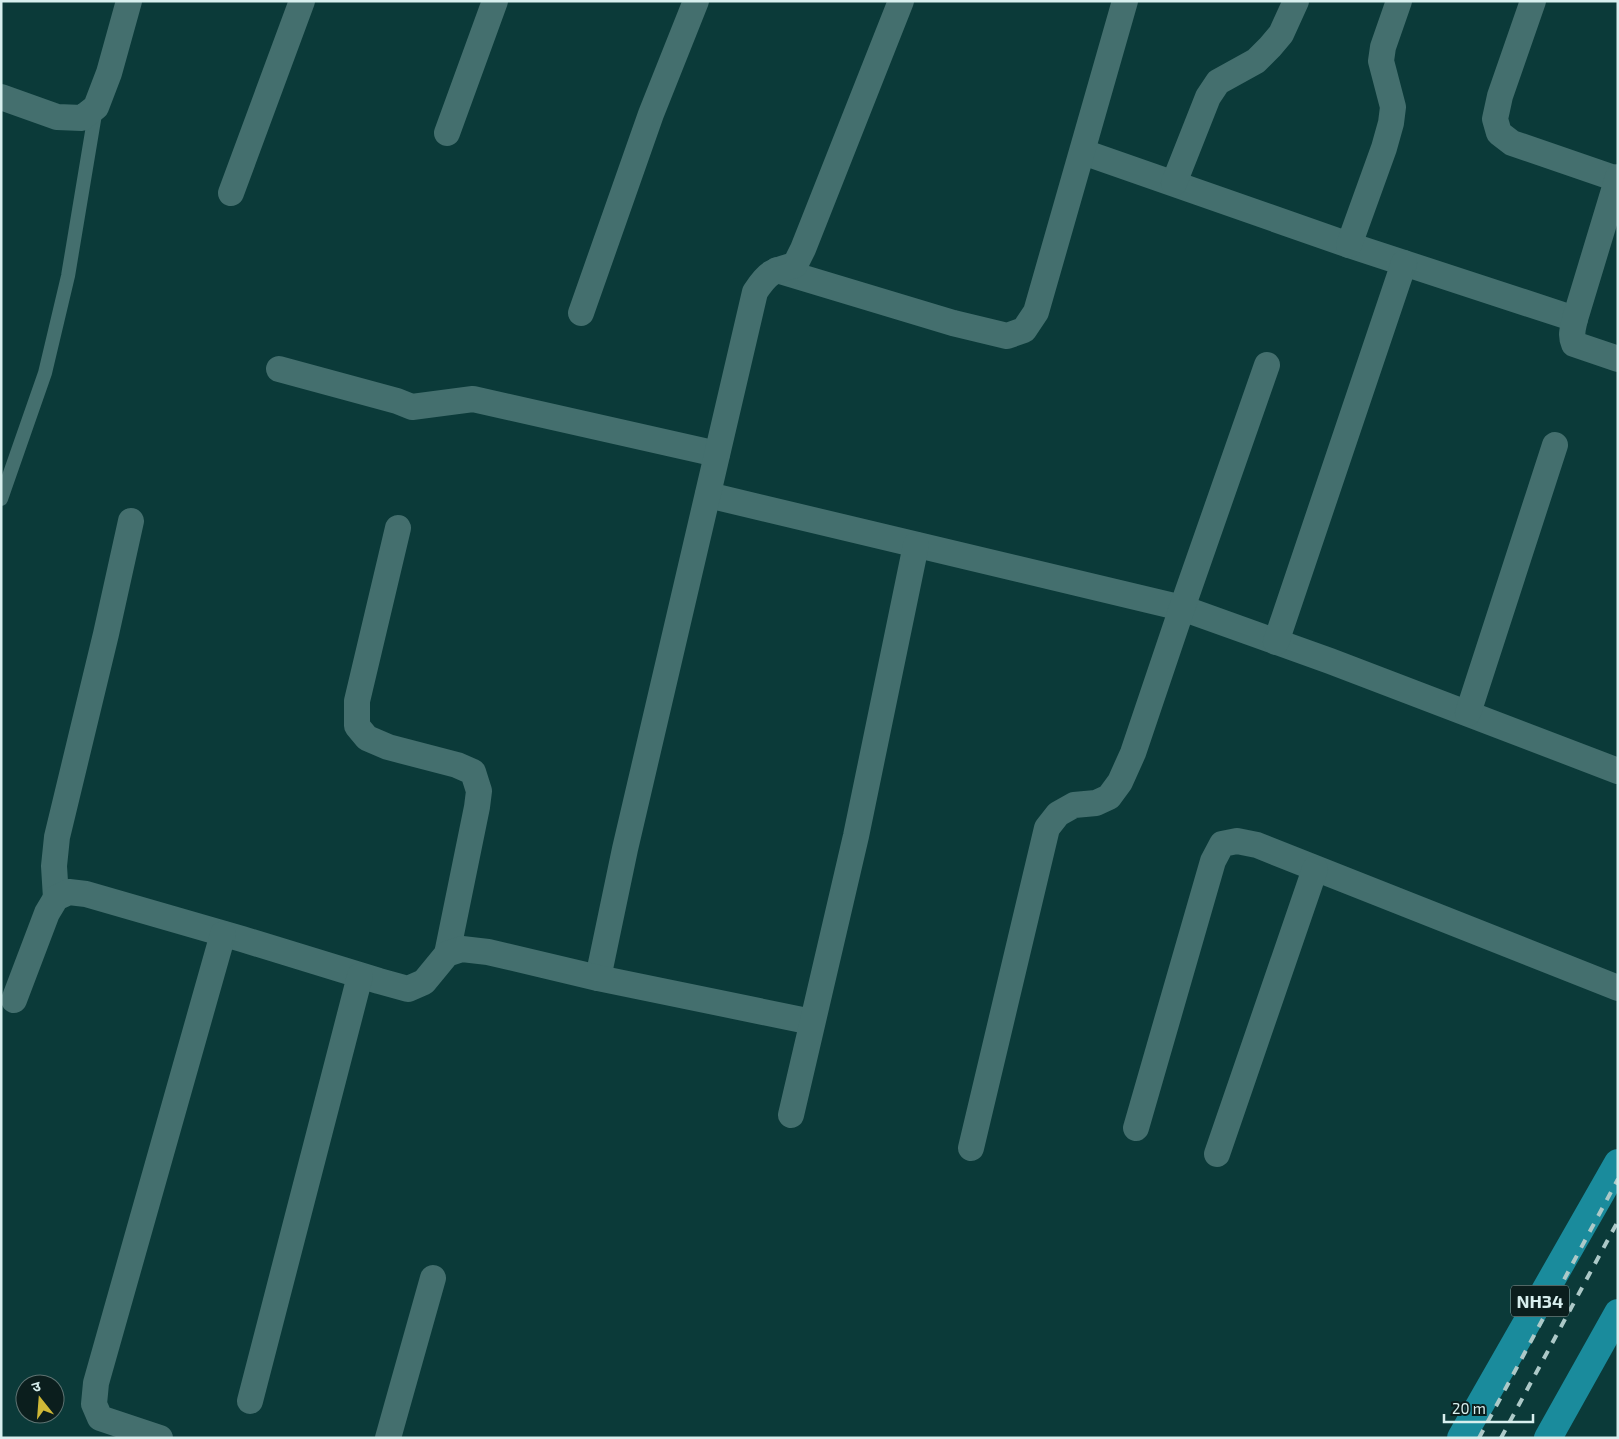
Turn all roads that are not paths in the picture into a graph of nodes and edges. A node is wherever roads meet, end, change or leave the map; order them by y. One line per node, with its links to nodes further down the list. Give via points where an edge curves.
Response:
1 (130, 1): 11 (street)
2 (302, 1): 16 (street)
3 (495, 1): 12 (street)
4 (696, 1): 20 (street, via 651,114)
5 (901, 1): 19 (street, via 803,249 795,264)
6 (1125, 1): 13 (street)
7 (1296, 1): 15 (street, via 1281,34 1270,47 1256,61 1218,82 1208,97)
8 (1399, 1): 17 (street, via 1381,61 1393,107 1391,123)
9 (1534, 1): 14 (street, via 1500,96 1494,119 1499,133 1512,142)
10 (1, 97): 11 (street, via 57,117 82,118)
11 (96, 107): 28 (lane, via 68,276 47,365)
12 (447, 133)
13 (1082, 152): 15 (street); 19 (street, via 1036,312 1024,330 1007,336 953,323)
14 (1617, 178): 21 (street)
15 (1174, 184): 17 (street)
16 (231, 193)
17 (1349, 245): 18 (street)
18 (1404, 263): 21 (street); 33 (street)
19 (777, 270): 26 (street, via 765,277 755,292)
20 (581, 313)
21 (1575, 319): 22 (street, via 1572,331 1574,344)
22 (1618, 359)
23 (1268, 366): 32 (street)
24 (279, 369): 26 (street, via 397,400 412,407 473,399)
25 (1555, 445): 34 (street)
26 (717, 454): 27 (street)
27 (708, 495): 31 (street); 41 (street)
28 (1, 499)
29 (131, 521): 37 (street, via 57,837 54,866)
30 (398, 528): 39 (street, via 357,701 358,726 367,738 388,747 473,772 479,791)
31 (916, 545): 32 (street); 44 (street, via 858,826)
32 (1182, 608): 33 (street); 47 (street, via 1133,753 1120,782 1109,797 1096,803 1074,805 1058,814 1047,828)
33 (1276, 642): 34 (street)
34 (1468, 714): 35 (street)
35 (1618, 770)
36 (1315, 869): 42 (street); 46 (street, via 1257,845 1237,841 1222,844 1213,861); 48 (street)
37 (56, 898): 38 (street, via 70,892 86,894); 43 (street, via 47,913)
38 (223, 934): 40 (street); 53 (street, via 95,1390 94,1404 100,1418)
39 (446, 954): 40 (street, via 424,982 408,988); 41 (street, via 462,949 488,952)
40 (360, 976): 52 (street)
41 (598, 978): 44 (street)
42 (1618, 988)
43 (14, 1000)
44 (812, 1022): 45 (street)
45 (791, 1115)
46 (1136, 1128)
47 (971, 1148)
48 (1217, 1154)
49 (1618, 1163): 55 (highway, NH34)
50 (433, 1278): 54 (street)
51 (1618, 1313): 56 (highway)
52 (250, 1401)
53 (160, 1438)
54 (388, 1438)
55 (1462, 1438)
56 (1548, 1438)

